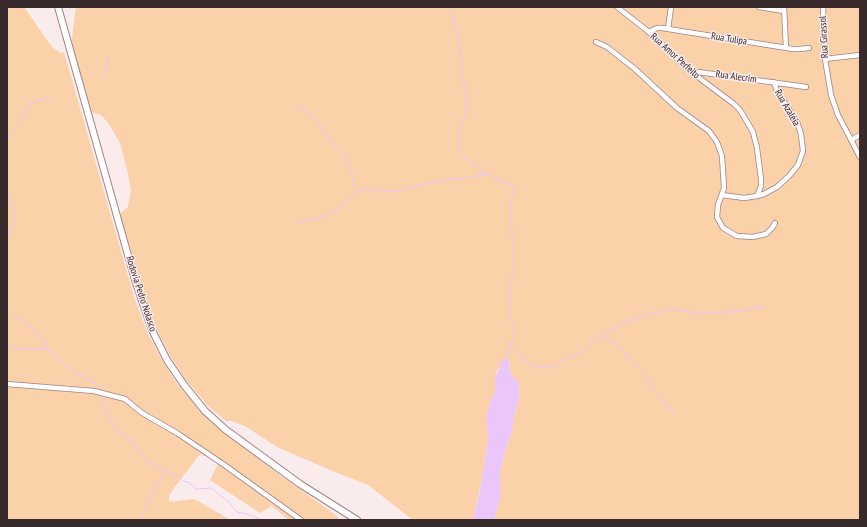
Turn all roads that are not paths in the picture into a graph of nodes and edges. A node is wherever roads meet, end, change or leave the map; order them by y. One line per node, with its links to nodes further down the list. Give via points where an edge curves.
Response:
1 (58, 7): 25 (highway, Rodovia Pedro Nolasco, via 135,280 152,330 167,360 205,411 226,430 300,484)
2 (617, 7): 8 (street, Rua Amor Perfeito)
3 (671, 7): 7 (street)
4 (759, 7): 6 (street)
5 (823, 7): 13 (street, Rua Girassol)
6 (784, 9): 10 (street)
7 (668, 29): 8 (street, Rua Tulipa, via 657,28); 10 (street, Rua Tulipa)
8 (649, 32): 14 (street, Rua Amor Perfeito)
9 (596, 42): 20 (street, via 607,47 635,69 677,108 709,131 722,156)
10 (786, 48): 11 (street, Rua Tulipa)
11 (809, 48)
12 (860, 55): 13 (street)
13 (825, 59): 18 (street, Rua Girassol, via 831,95)
14 (690, 71): 15 (street, Rua Alecrim); 21 (street, Rua Amor Perfeito, via 734,104 753,132 762,179)
15 (774, 82): 16 (street, Rua Alecrim); 21 (street, Rua Azaléia, via 797,122 802,151 798,165 789,176 776,187)
16 (806, 87)
17 (860, 135): 18 (street)
18 (851, 140): 19 (street, Rua Girassol)
19 (860, 157)
20 (722, 194): 21 (street, Rua Azaléia, via 744,198); 22 (street, via 717,217 727,231 737,236 753,237 766,234)
21 (757, 196)
22 (775, 223)
23 (7, 384): 24 (street, via 94,391 125,399)
24 (302, 520)
25 (357, 520)

